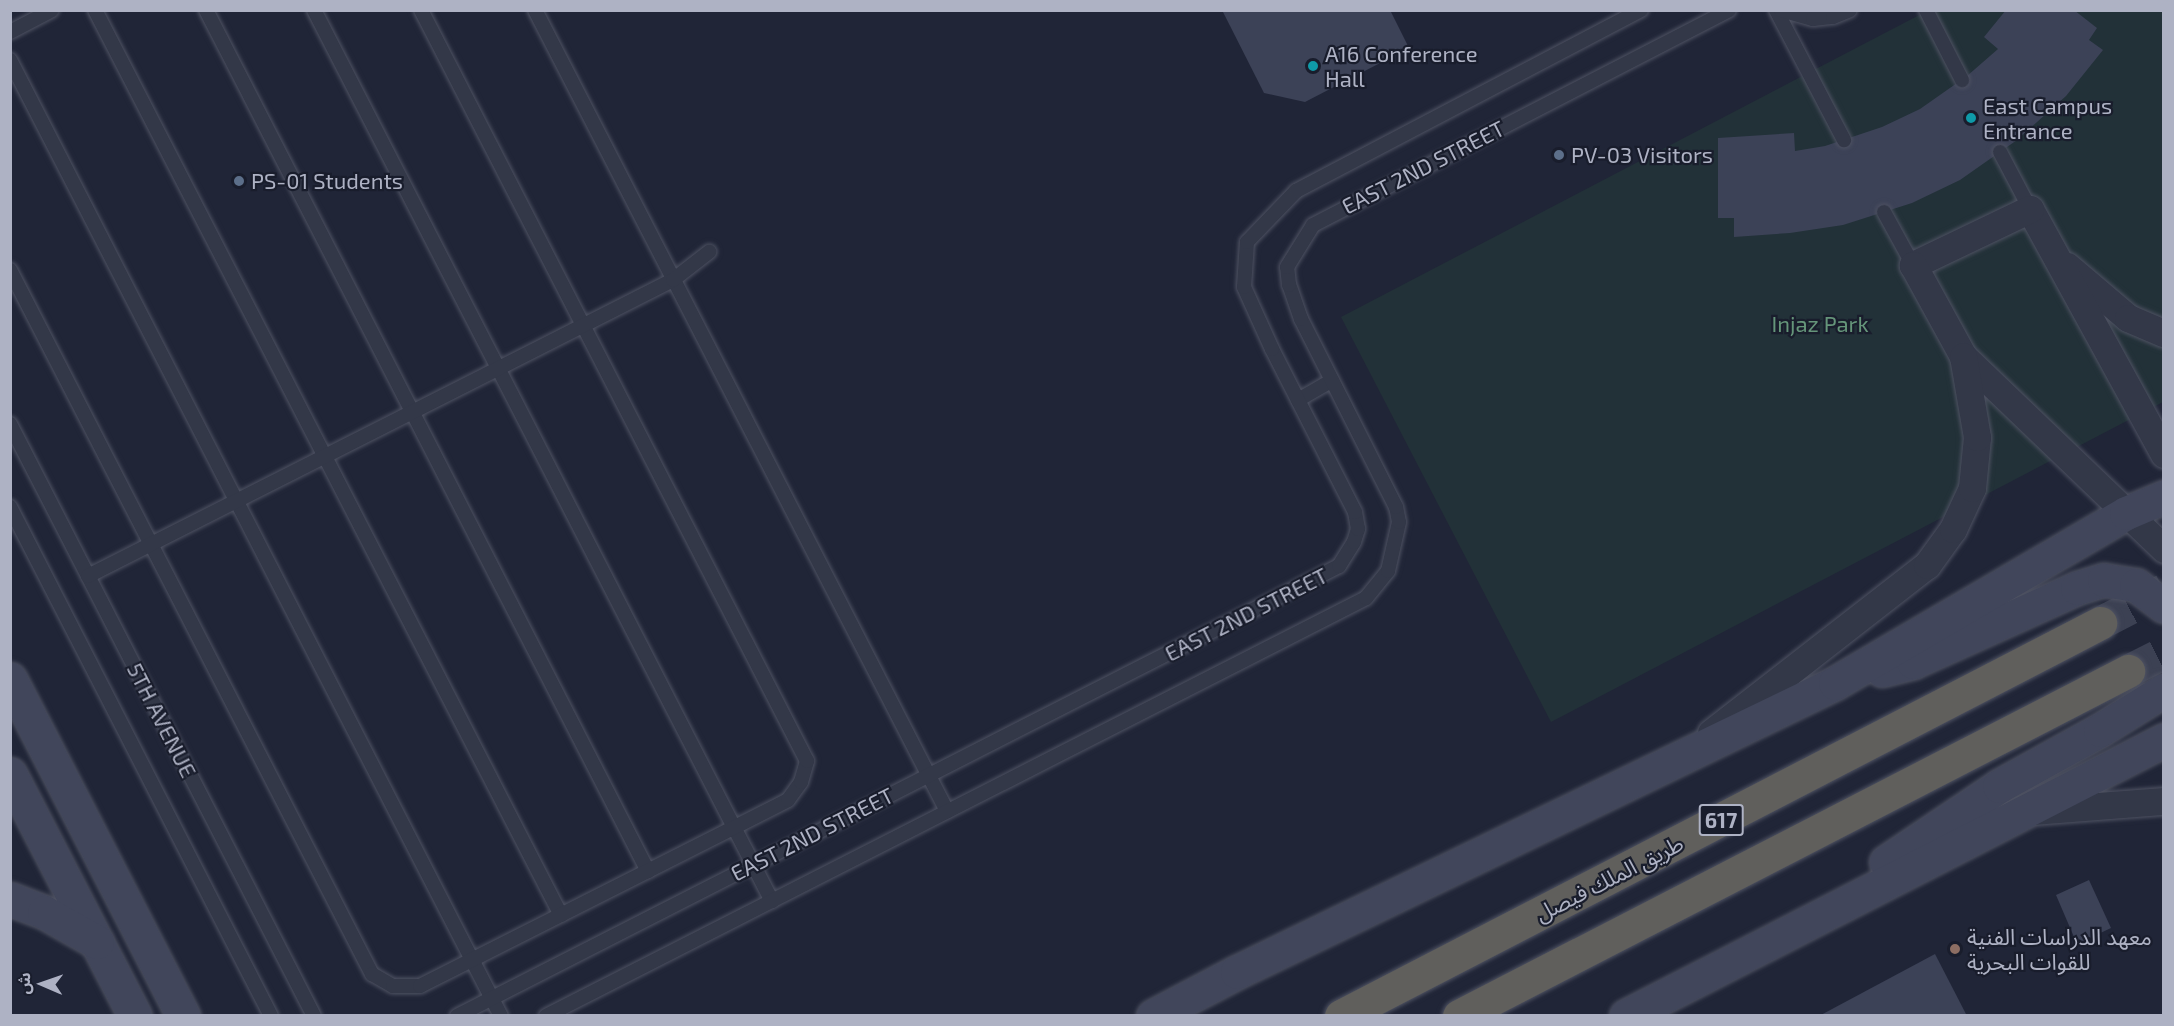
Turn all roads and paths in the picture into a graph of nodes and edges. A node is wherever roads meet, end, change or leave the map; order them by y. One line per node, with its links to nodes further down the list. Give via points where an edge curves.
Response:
1 (52, 10): 13 (lane)
2 (95, 10): 34 (lane)
3 (206, 10): 31 (lane)
4 (314, 10): 28 (lane)
5 (422, 10): 25 (lane)
6 (535, 10): 24 (lane)
7 (1641, 10): 30 (lane, EAST 2ND STREET, via 1296,191 1248,242 1244,287)
8 (1728, 10): 29 (lane, EAST 2ND STREET, via 1313,225 1287,267 1289,285 1301,319)
9 (1776, 10): 16 (lane)
10 (1781, 10): 11 (lane, via 1813,19)
11 (1850, 10)
12 (1926, 10): 15 (lane)
13 (10, 32)
14 (10, 60): 36 (lane)
15 (1962, 80)
16 (1844, 140)
17 (2000, 152): 18 (lane)
18 (2030, 209): 21 (street); 22 (street)
19 (1884, 212): 22 (lane)
20 (709, 252): 24 (lane)
21 (2054, 255): 26 (street, via 2128,318); 33 (street)
22 (1913, 266): 27 (street)
23 (10, 270): 39 (lane)
24 (673, 280): 25 (lane); 51 (lane)
25 (583, 325): 28 (lane); 55 (lane, via 807,761 801,782 788,800)
26 (2163, 333)
27 (1963, 356): 38 (street); 49 (street, via 1977,437 1972,488 1953,529 1928,565)
28 (498, 369): 31 (lane); 55 (lane)
29 (1332, 380): 30 (lane); 53 (lane, EAST 2ND STREET, via 1396,507 1399,522 1388,572 1366,598)
30 (1298, 400): 51 (lane, EAST 2ND STREET, via 1355,512 1358,529 1354,543 1339,566)
31 (412, 412): 34 (lane); 57 (lane)
32 (10, 424): 41 (lane, 5TH AVENUE)
33 (2163, 454)
34 (325, 457): 36 (lane); 60 (lane)
35 (2163, 497): 38 (main road)
36 (237, 501): 39 (lane); 63 (lane)
37 (10, 507): 67 (lane, 5TH AVENUE)
38 (2126, 513): 40 (street); 46 (main road)
39 (152, 544): 41 (lane); 63 (lane, via 372,974 393,986 420,986)
40 (2163, 549)
41 (88, 576): 68 (lane, 5TH AVENUE)
42 (2163, 606): 46 (main road, via 2136,585 2104,580 2077,588 1913,662)
43 (2100, 623): 73 (highway, طريق الملك فيصل / 617)
44 (2128, 671): 74 (highway, 617)
45 (10, 679): 66 (main road)
46 (1835, 683): 49 (main road)
47 (2163, 690): 61 (main road, via 1999,786)
48 (2163, 740): 54 (main road)
49 (1679, 758): 72 (main road)
50 (10, 774): 62 (main road)
51 (928, 775): 53 (lane); 56 (lane, EAST 2ND STREET)
52 (2163, 801): 54 (street)
53 (947, 811): 59 (lane, EAST 2ND STREET)
54 (2025, 812): 61 (main road)
55 (734, 828): 56 (lane); 57 (lane)
56 (753, 865): 59 (lane); 64 (lane, EAST 2ND STREET)
57 (648, 871): 60 (lane)
58 (10, 899): 62 (main road, via 44,912)
59 (772, 901): 71 (lane, EAST 2ND STREET)
60 (561, 915): 63 (lane)
61 (1770, 940): 75 (main road)
62 (97, 942): 65 (main road)
63 (473, 960): 64 (lane)
64 (492, 998): 69 (lane, EAST 2ND STREET); 70 (lane)
65 (135, 1016)
66 (183, 1016)
67 (271, 1016)
68 (314, 1016)
69 (457, 1016)
70 (501, 1016)
71 (546, 1016)
72 (1153, 1016)
73 (1341, 1016)
74 (1459, 1016)
75 (1626, 1016)

